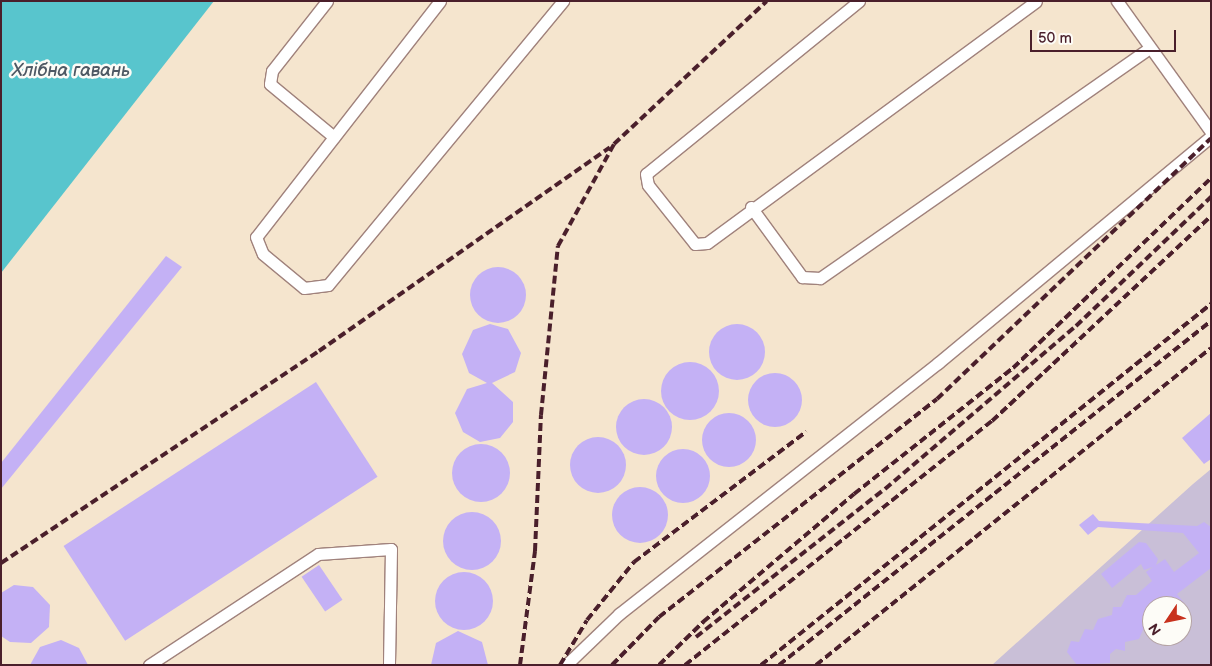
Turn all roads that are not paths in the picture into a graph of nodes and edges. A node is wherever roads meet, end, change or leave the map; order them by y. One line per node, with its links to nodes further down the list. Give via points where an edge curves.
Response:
1 (327, 1): 10 (lane, via 272,71 270,84)
2 (440, 1): 10 (lane)
3 (562, 1): 10 (lane, via 328,286 315,290 304,288 263,254 256,237)
4 (859, 1): 11 (lane, via 646,174 648,185 695,244 707,243)
5 (1036, 1): 11 (lane)
6 (1117, 1): 7 (lane)
7 (1150, 48): 8 (lane); 11 (lane, via 820,278 802,277)
8 (1211, 132)
9 (1211, 136): 14 (lane, via 938,363 618,614)
10 (334, 137)
11 (751, 207)
12 (149, 665): 13 (lane, via 318,554 391,549)
13 (388, 665)
14 (566, 665)

